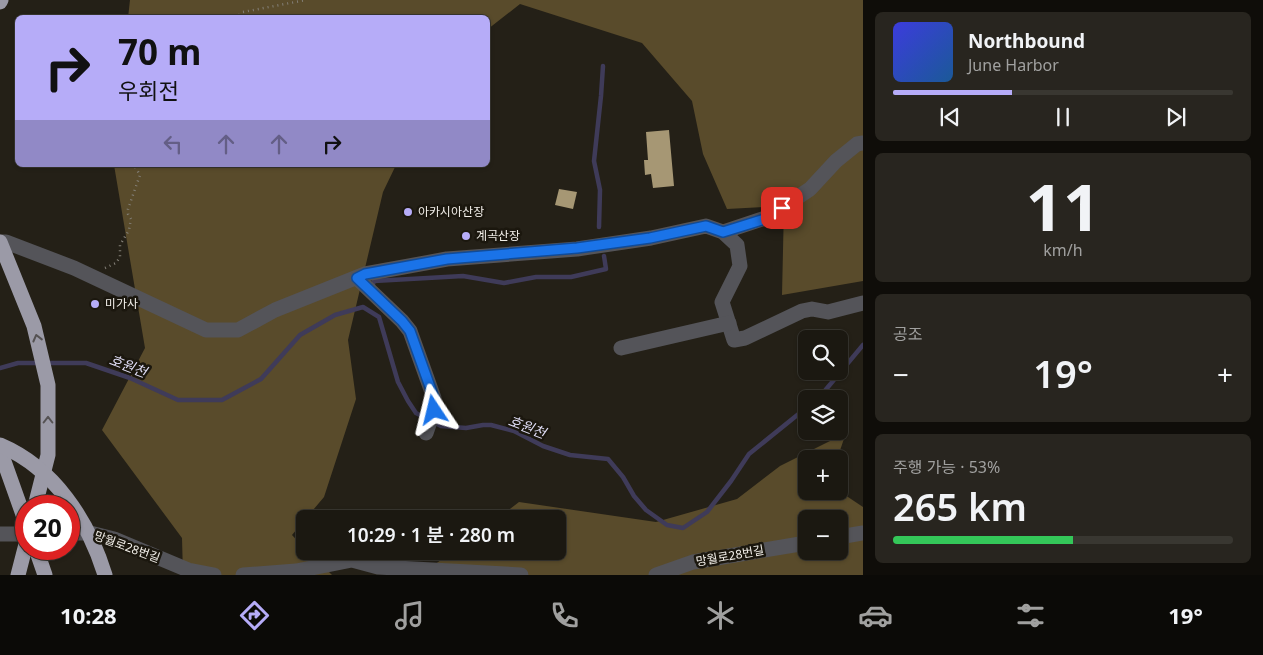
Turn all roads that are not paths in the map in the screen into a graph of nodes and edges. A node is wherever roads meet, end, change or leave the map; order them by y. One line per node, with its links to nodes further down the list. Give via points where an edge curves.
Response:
1 (863, 143): 2 (street, via 836,161 810,189 768,218)
2 (723, 232): 4 (street, via 706,226 577,248 447,259); 6 (street, via 737,245 740,266 722,302)
3 (0, 242): 4 (street, via 74,268 206,330 238,330 275,310); 12 (highway, one-way to 3, via 48,455 48,385 34,326)
4 (357, 278): 8 (street, via 410,331 434,398 434,410)
5 (863, 303): 6 (street, via 828,312 802,310 745,338 734,340)
6 (729, 323): 7 (street)
7 (622, 348)
8 (426, 433)
9 (0, 445): 23 (highway, bridge, via 42,471 61,490 90,536)
10 (0, 450): 11 (highway)
11 (16, 495)
12 (39, 495)
13 (80, 532): 24 (street, 망월로28번길, via 114,539 188,570)
14 (863, 533): 17 (street)
15 (0, 534): 16 (street)
16 (15, 534)
17 (848, 536)
18 (798, 544): 27 (street, 망월로28번길, via 693,562)
19 (22, 560): 21 (highway)
20 (40, 560): 22 (highway)
21 (18, 575)
22 (45, 575)
23 (104, 575)
24 (214, 575)
25 (244, 575): 26 (street, via 296,571 352,560 378,566)
26 (521, 575)
27 (656, 575)

